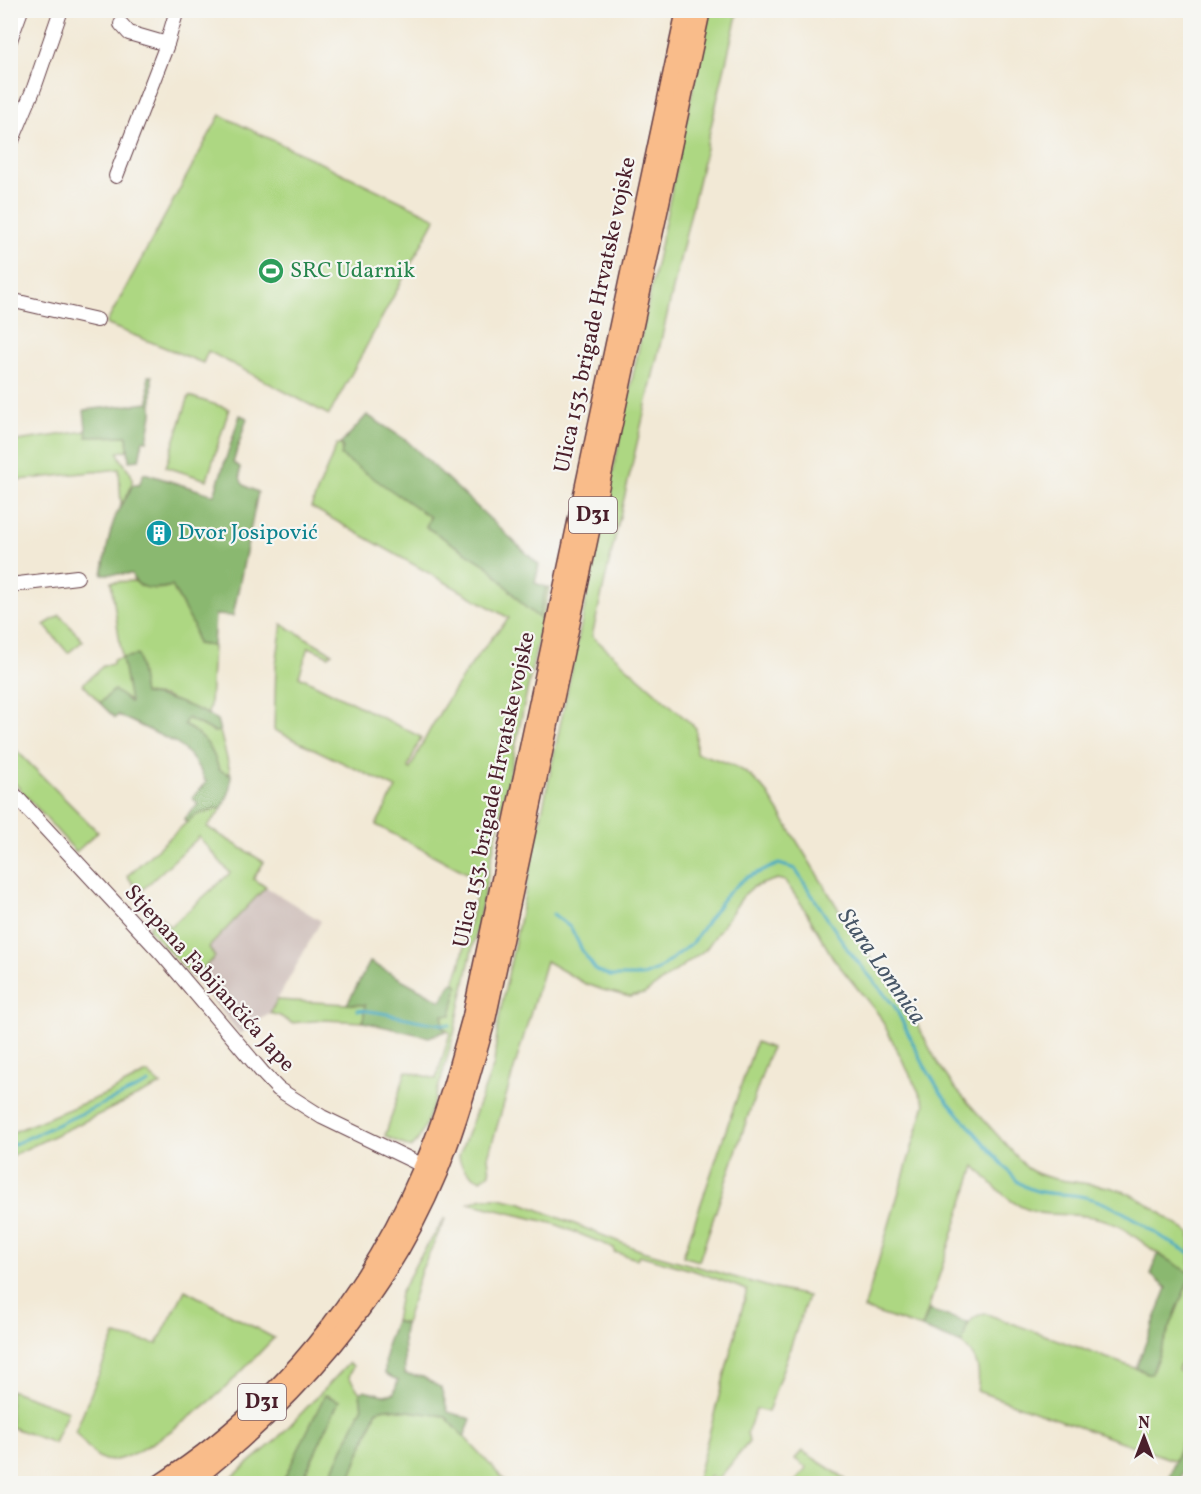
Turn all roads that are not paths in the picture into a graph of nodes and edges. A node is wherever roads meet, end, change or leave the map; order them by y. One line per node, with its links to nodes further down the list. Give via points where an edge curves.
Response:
1 (21, 10): 7 (street)
2 (61, 10): 9 (street)
3 (177, 10): 8 (street)
4 (686, 10): 16 (main road, Ulica 153. brigade Hrvatske vojske / D31, via 474,1005)
5 (700, 10): 16 (main road, Ulica 153. brigade Hrvatske vojske / D31, via 488,1009 470,1080)
6 (121, 24): 8 (street, via 129,33)
7 (10, 40)
8 (167, 44): 10 (street)
9 (10, 146)
10 (116, 176)
11 (10, 300): 12 (street)
12 (97, 320)
13 (77, 577): 14 (street)
14 (10, 585)
15 (10, 790): 16 (street, Stjepana Fabijančića Jape, via 163,955 278,1089 322,1117)
16 (431, 1169): 17 (main road, Ulica 153. brigade Hrvatske vojske / D31, via 363,1280 320,1340 229,1432); 18 (main road, Ulica 153. brigade Hrvatske vojske / D31, via 400,1248 330,1350 271,1413)
17 (160, 1484)
18 (188, 1484)

